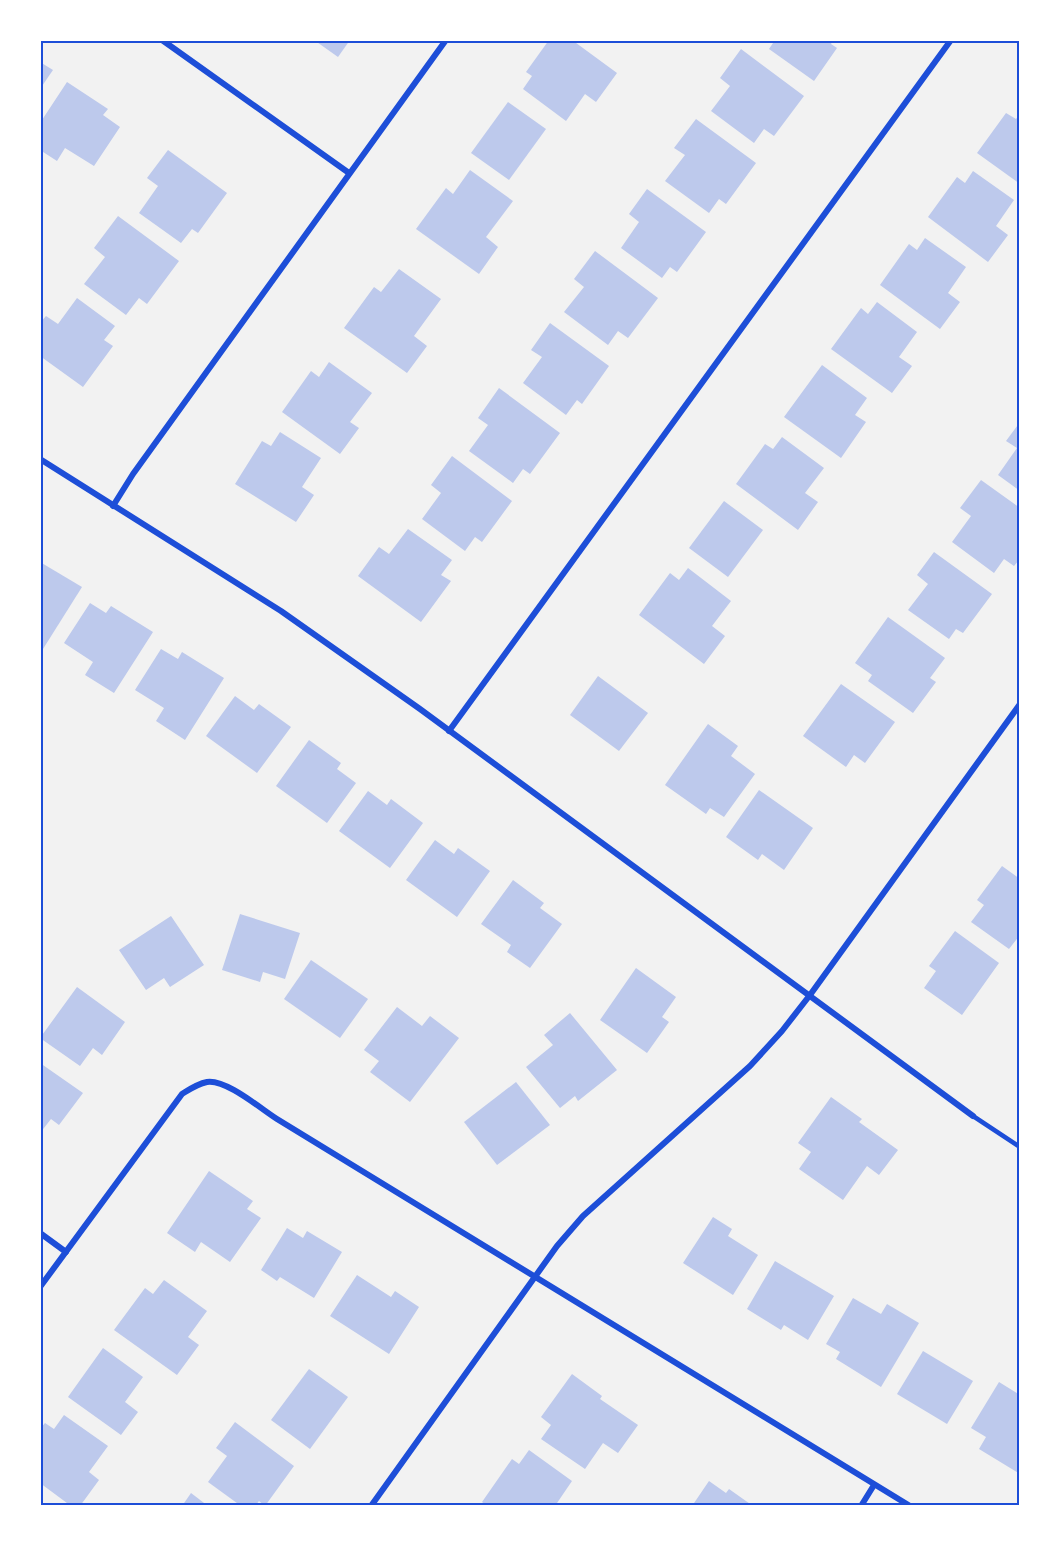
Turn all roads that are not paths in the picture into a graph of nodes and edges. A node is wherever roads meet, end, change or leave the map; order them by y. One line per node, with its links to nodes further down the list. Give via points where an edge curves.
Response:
1 (162, 40): 4 (street)
2 (446, 40): 4 (street)
3 (951, 40): 8 (street)
4 (349, 173): 6 (street)
5 (40, 459): 6 (street)
6 (113, 506): 8 (street, via 281,612)
7 (1020, 704): 9 (street)
8 (449, 731): 9 (street)
9 (810, 995): 10 (street); 14 (street, via 750,1066 583,1216)
10 (973, 1116): 11 (lane)
11 (1020, 1147)
12 (40, 1233): 13 (street)
13 (66, 1252): 14 (street, via 182,1094 210,1082 229,1087); 15 (street)
14 (536, 1277): 16 (street); 17 (street)
15 (40, 1287)
16 (874, 1485): 18 (street); 19 (street)
17 (371, 1506)
18 (861, 1506)
19 (910, 1506)

